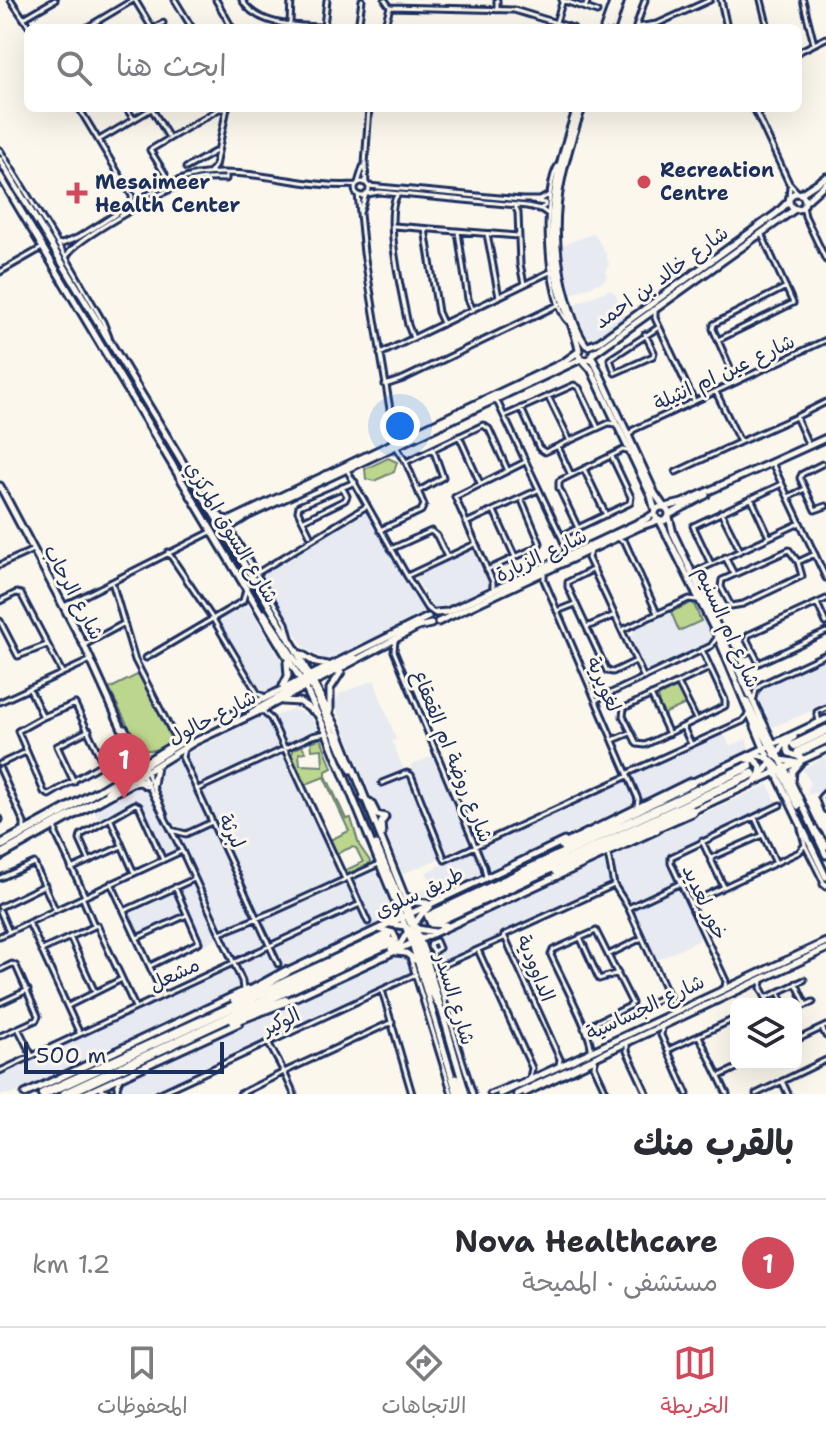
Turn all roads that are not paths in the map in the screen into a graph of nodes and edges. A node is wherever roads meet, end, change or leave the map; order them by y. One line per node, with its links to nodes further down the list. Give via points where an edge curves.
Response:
1 (11, 0): 24 (street)
2 (55, 0): 24 (street)
3 (134, 0): 28 (street); 29 (street)
4 (175, 0): 30 (street)
5 (216, 0): 31 (street)
6 (242, 0): 26 (street, via 261,19)
7 (291, 0): 26 (street)
8 (327, 0): 33 (street)
9 (362, 0): 34 (street)
10 (385, 0): 20 (street)
11 (497, 0): 22 (street)
12 (562, 0): 21 (street); 25 (street)
13 (588, 0): 21 (street)
14 (645, 0): 38 (street)
15 (710, 0): 39 (street)
16 (721, 0): 40 (street)
17 (761, 0): 41 (street)
18 (803, 0): 43 (street)
19 (619, 1): 37 (main road)
20 (390, 7): 22 (street); 35 (street)
21 (585, 8): 23 (street)
22 (497, 10): 25 (street, via 522,11)
23 (597, 12)
24 (24, 18): 27 (street)
25 (556, 22): 36 (street)
26 (290, 23): 32 (street)
27 (28, 24)
28 (93, 24)
29 (150, 24)
30 (190, 24)
31 (230, 24)
32 (301, 24)
33 (324, 24)
34 (359, 24)
35 (385, 24)
36 (562, 24)
37 (610, 24)
38 (637, 24)
39 (657, 24)
40 (726, 24)
41 (767, 24)
42 (826, 38): 43 (street)
43 (814, 44): 44 (street)
44 (802, 50)
45 (82, 112): 57 (street)
46 (129, 112): 55 (street)
47 (146, 112): 55 (street)
48 (155, 112): 56 (street)
49 (214, 112): 56 (street)
50 (226, 112): 59 (street)
51 (369, 112): 61 (street)
52 (578, 112): 62 (main road)
53 (578, 112): 127 (main road, via 561,174 555,229 562,284)
54 (756, 112): 71 (street)
55 (134, 119): 57 (street)
56 (169, 138): 65 (street, via 150,150)
57 (99, 140): 80 (street)
58 (0, 150): 104 (street, شارع السوق المركزي)
59 (218, 150): 63 (street); 64 (street)
60 (0, 160): 126 (main road, شارع السوق المركزي)
61 (365, 164): 72 (street); 73 (street)
62 (559, 164): 79 (street); 119 (main road, via 552,245 557,284)
63 (215, 166): 66 (street); 67 (street)
64 (186, 168)
65 (165, 174)
66 (209, 174): 67 (street); 81 (street, via 180,180)
67 (219, 174): 68 (street)
68 (226, 174): 72 (street); 103 (street, via 226,179 202,179 168,190)
69 (1, 178): 106 (main road, شارع السوق المركزي)
70 (826, 180): 78 (main road); 85 (main road)
71 (789, 183): 78 (street); 83 (street)
72 (357, 185): 73 (street); 75 (street)
73 (367, 185): 76 (street); 82 (street)
74 (390, 193): 76 (street); 77 (street); 84 (street)
75 (358, 194): 76 (street); 91 (street)
76 (366, 194): 91 (street)
77 (398, 194): 84 (street); 86 (street)
78 (800, 194): 83 (main road, شارع خالد بن احمد); 85 (main road)
79 (549, 195): 82 (street); 93 (street)
80 (132, 196): 81 (street); 88 (street)
81 (141, 200): 88 (street)
82 (529, 200): 89 (street, via 545,203)
83 (789, 200): 90 (main road); 127 (main road, شارع خالد بن احمد)
84 (393, 201): 95 (street)
85 (804, 204): 90 (main road, شارع خالد بن احمد); 94 (street)
86 (514, 205): 87 (street); 92 (street)
87 (524, 205): 89 (street); 92 (street)
88 (131, 206): 105 (street)
89 (539, 209): 93 (street)
90 (795, 209): 94 (street); 97 (main road, شارع خالد بن احمد)
91 (360, 213): 128 (street)
92 (518, 213): 100 (street)
93 (548, 214): 110 (street)
94 (805, 216): 108 (street)
95 (392, 226): 96 (street); 123 (street)
96 (425, 229): 98 (street); 120 (street)
97 (764, 229): 101 (main road, شارع خالد بن احمد); 102 (street)
98 (458, 231): 99 (street); 116 (street)
99 (487, 234): 100 (street); 113 (street)
100 (518, 236): 111 (street)
101 (753, 237): 102 (street); 115 (main road, شارع خالد بن احمد)
102 (762, 239): 112 (street)
103 (82, 241): 105 (street, via 68,248); 107 (street, via 69,250)
104 (57, 243): 105 (street); 107 (street, شارع السوق المركزي)
105 (64, 243)
106 (43, 247): 109 (street); 198 (main road, شارع السوق المركزي)
107 (67, 259): 126 (street, شارع السوق المركزي)
108 (826, 260)
109 (0, 272)
110 (551, 274): 111 (street); 114 (street)
111 (524, 284): 113 (street)
112 (786, 287): 124 (street, via 716,322); 124 (street, via 791,305)
113 (499, 297): 116 (street)
114 (560, 304): 119 (street); 132 (street)
115 (656, 308): 117 (main road, شارع خالد بن احمد); 118 (street)
116 (473, 310): 120 (street)
117 (646, 316): 118 (street); 130 (main road, شارع خالد بن احمد)
118 (655, 318): 121 (street)
119 (570, 322): 129 (main road)
120 (443, 324): 123 (street)
121 (659, 327): 122 (street); 136 (street)
122 (645, 334): 122 (street, via 610,359 615,373 653,356)
123 (413, 338): 128 (street)
124 (718, 340): 131 (street)
125 (826, 340): 131 (street, شارع عين ام انثيلة)
126 (111, 346): 179 (main road, شارع السوق المركزي)
127 (587, 346): 129 (main road, شارع خالد بن احمد); 130 (main road)
128 (380, 354): 132 (street)
129 (581, 355): 130 (main road, شارع خالد بن احمد); 135 (main road); 139 (main road); 149 (main road)
130 (593, 355): 143 (main road)
131 (736, 381): 133 (street, شارع عين ام انثيلة)
132 (385, 385): 146 (street)
133 (715, 391): 136 (street, شارع عين ام انثيلة); 151 (street)
134 (548, 396): 138 (street); 144 (street, via 576,385); 150 (street)
135 (496, 399): 140 (street); 149 (main road)
136 (694, 401): 145 (street, شارع عين ام انثيلة)
137 (826, 402): 141 (street)
138 (521, 408): 140 (street); 155 (street, via 541,450)
139 (613, 415): 142 (street); 143 (main road)
140 (504, 416): 160 (street)
141 (796, 417): 151 (street); 154 (street)
142 (609, 423): 143 (street); 144 (street)
143 (621, 426): 145 (street); 153 (main road)
144 (598, 428): 150 (street)
145 (633, 430): 153 (street)
146 (394, 433): 149 (street); 152 (street)
147 (459, 436): 156 (street); 167 (street, via 487,426); 171 (street)
148 (826, 438): 154 (main road)
149 (402, 440): 152 (main road); 157 (street)
150 (570, 441): 155 (street)
151 (740, 442): 168 (street)
152 (392, 444): 157 (street); 163 (main road); 190 (main road)
153 (626, 444): 158 (street); 184 (main road); 186 (main road)
154 (809, 446): 161 (main road)
155 (558, 447): 169 (street)
156 (433, 449): 159 (street); 177 (street, via 443,477)
157 (401, 452): 159 (street)
158 (611, 456): 166 (street); 188 (street, via 631,499)
159 (406, 462): 177 (street)
160 (525, 462): 167 (street); 176 (street)
161 (772, 463): 164 (main road); 172 (street)
162 (822, 464): 175 (street, via 802,474)
163 (356, 465): 165 (main road); 170 (street)
164 (760, 468): 184 (main road); 189 (main road)
165 (347, 469): 170 (street); 195 (main road)
166 (584, 469): 169 (street); 188 (street)
167 (508, 471): 171 (street)
168 (676, 472)
169 (571, 475): 196 (street, via 558,486)
170 (355, 482): 174 (street); 182 (street)
171 (480, 484): 193 (street, via 455,497)
172 (782, 484): 178 (street); 181 (street)
173 (0, 486): 209 (main road, شارع الرحاب)
174 (343, 488): 191 (street, via 345,500); 191 (street, via 299,506)
175 (805, 489): 178 (street); 183 (street, via 815,510)
176 (538, 490): 180 (street); 201 (street)
177 (419, 491): 197 (street, via 423,509)
178 (788, 497): 194 (street)
179 (203, 498): 190 (main road); 206 (main road, شارع السوق المركزي)
180 (521, 498): 185 (street); 217 (street, via 540,543)
181 (751, 498): 187 (street); 202 (street)
182 (367, 506): 197 (street); 229 (street)
183 (826, 506)
184 (664, 507): 186 (main road, شارع الزبارة); 189 (main road, شارع ام السنيم)
185 (494, 511): 193 (street); 217 (street)
186 (655, 512): 192 (main road, شارع ام السنيم); 213 (main road, شارع الزبارة)
187 (721, 512): 211 (street); 223 (street, via 693,527)
188 (606, 515): 196 (street)
189 (669, 516): 192 (main road, شارع الزبارة); 224 (main road, شارع ام السنيم)
190 (224, 520): 195 (street, شارع السوق المركزي)
191 (303, 520): 200 (street)
192 (659, 520): 199 (main road, شارع الزبارة); 240 (main road, شارع ام السنيم)
193 (466, 523): 205 (street)
194 (800, 523): 202 (street); 214 (street)
195 (230, 528): 206 (main road); 229 (street, شارع السوق المركزي)
196 (578, 528): 201 (street)
197 (380, 530): 208 (street)
198 (213, 531): 212 (street); 238 (main road, شارع السوق المركزي)
199 (627, 533): 203 (main road, شارع الزبارة); 204 (street)
200 (310, 535)
201 (561, 536): 207 (street)
202 (769, 537): 211 (street)
203 (617, 538): 204 (street); 210 (main road, شارع الزبارة)
204 (625, 542): 252 (street)
205 (475, 544): 216 (street); 226 (street)
206 (233, 547): 266 (main road, شارع السوق المركزي)
207 (566, 548): 213 (street); 218 (street)
208 (391, 549): 216 (street, via 431,531); 231 (street)
209 (33, 550): 222 (street); 250 (main road, شارع الرحاب)
210 (590, 550): 213 (main road, شارع الزبارة); 220 (street)
211 (740, 550): 219 (street)
212 (168, 552): 236 (street); 255 (street)
213 (577, 554): 218 (main road, شارع الزبارة); 220 (street); 227 (main road, شارع الزبارة)
214 (815, 554): 221 (street); 233 (street)
215 (0, 556): 222 (street)
216 (447, 557): 231 (street)
217 (515, 557): 226 (street)
218 (565, 557): 239 (main road, شارع الزبارة)
219 (725, 557): 223 (street); 230 (street)
220 (588, 558): 225 (street)
221 (798, 562): 230 (street, via 785,551); 230 (street, via 800,577 735,607 721,585)
222 (2, 564)
223 (711, 564): 228 (street)
224 (690, 568): 228 (street); 234 (main road, شارع ام السنيم)
225 (594, 569): 248 (street, via 568,582); 253 (street)
226 (487, 570): 237 (street)
227 (546, 570): 232 (main road, شارع الزبارة); 235 (street)
228 (699, 570): 234 (street)
229 (256, 572): 266 (street, شارع السوق المركزي)
230 (734, 574)
231 (407, 576): 254 (street)
232 (535, 576): 235 (street); 254 (main road, شارع الزبارة)
233 (826, 578)
234 (695, 579): 276 (main road, شارع ام السنيم)
235 (544, 580): 251 (street, لغويرية)
236 (112, 582): 250 (street); 258 (street)
237 (493, 582): 239 (street); 241 (street)
238 (246, 586): 245 (street); 249 (main road, شارع السوق المركزي)
239 (502, 586): 241 (main road, شارع الزبارة)
240 (693, 586): 242 (street); 246 (main road, شارع ام السنيم)
241 (493, 590): 254 (main road, شارع الزبارة)
242 (689, 599): 246 (street); 252 (street)
243 (826, 599): 247 (street)
244 (0, 601): 267 (street, via 21,594)
245 (243, 601): 249 (street); 255 (street)
246 (700, 602): 262 (main road, شارع ام السنيم)
247 (817, 603): 257 (street); 277 (street, via 748,635)
248 (575, 604): 251 (street); 259 (street)
249 (258, 605): 278 (main road, شارع السوق المركزي); 290 (main road)
250 (64, 606): 268 (main road, شارع الرحاب)
251 (557, 611): 301 (street, لغويرية)
252 (657, 613): 260 (street)
253 (615, 615): 259 (street); 260 (street)
254 (432, 618): 265 (main road, شارع الزبارة); 271 (main road, شارع الزبارة)
255 (213, 619): 281 (street); 297 (street)
256 (0, 621): 263 (street)
257 (826, 623)
258 (123, 624): 268 (street); 325 (street, via 139,670)
259 (587, 627): 283 (street, via 607,671)
260 (622, 630): 283 (street)
261 (826, 632): 277 (street, via 761,663)
262 (717, 635): 270 (street); 272 (main road, شارع ام السنيم)
263 (7, 637): 264 (street); 267 (street, via 18,656)
264 (0, 640)
265 (395, 640): 269 (main road, شارع الزبارة); 275 (street, شارع روضة ام القعقاع)
266 (291, 641): 273 (main road, شارع السوق المركزي)
267 (48, 645): 288 (street)
268 (84, 645): 282 (main road, شارع الرحاب)
269 (385, 646): 275 (street, شارع روضة ام القعقاع); 284 (main road, شارع الزبارة)
270 (711, 646): 272 (street); 274 (street)
271 (371, 647): 285 (main road, شارع الزبارة); 290 (main road)
272 (722, 649): 300 (main road, شارع ام السنيم)
273 (296, 650): 285 (main road, via 316,663); 290 (main road, شارع السوق المركزي)
274 (702, 650): 287 (street); 289 (street)
275 (394, 651): 392 (street, شارع روضة ام القعقاع)
276 (730, 651): 279 (street); 286 (main road, شارع ام السنيم)
277 (751, 651): 279 (street)
278 (285, 653): 290 (main road, شارع السوق المركزي); 295 (main road, via 288,676)
279 (742, 654): 286 (street)
280 (826, 654): 293 (street)
281 (146, 658)
282 (91, 660): 288 (street); 336 (main road, شارع الرحاب)
283 (636, 661): 289 (street)
284 (351, 664): 290 (main road, شارع الزبارة); 310 (main road, via 331,684)
285 (333, 665): 290 (main road, شارع الزبارة)
286 (738, 667): 291 (main road, شارع ام السنيم)
287 (710, 668): 292 (street); 313 (street, via 725,706)
288 (62, 672): 294 (street)
289 (644, 678): 301 (street)
290 (308, 681): 295 (main road, شارع حالول); 304 (main road, شارع حالول); 309 (main road, شارع السوق المركزي); 310 (main road, شارع السوق المركزي); 312 (main road); 357 (main road)
291 (744, 681): 293 (street); 305 (main road, شارع ام السنيم)
292 (678, 683): 298 (street); 313 (street)
293 (762, 684): 305 (street)
294 (29, 688): 302 (street); 311 (street)
295 (279, 690): 299 (main road, شارع حالول)
296 (0, 694): 302 (street)
297 (258, 694): 299 (street); 303 (street)
298 (651, 695): 320 (street, via 624,708); 323 (street)
299 (265, 697): 303 (main road, شارع حالول)
300 (743, 698): 308 (main road, شارع ام السنيم); 331 (main road)
301 (596, 700): 328 (street, لغويرية)
302 (2, 701)
303 (257, 701): 324 (main road, شارع حالول)
304 (277, 702): 307 (main road, شارع حالول); 309 (main road, via 300,702)
305 (754, 702): 315 (main road, شارع ام السنيم)
306 (826, 708): 314 (street, via 817,712)
307 (260, 711): 312 (main road, شارع حالول); 333 (street, via 273,722)
308 (749, 713): 321 (main road, شارع ام السنيم); 329 (street, via 743,721)
309 (318, 715): 322 (main road, شارع السوق المركزي)
310 (331, 715): 357 (main road, شارع السوق المركزي)
311 (43, 717): 318 (street, via 75,704); 337 (street, via 18,731)
312 (241, 719): 332 (main road, شارع حالول)
313 (697, 721): 316 (street)
314 (824, 721): 317 (main road, طريق سلوى); 334 (main road)
315 (764, 724): 317 (main road, via 779,736); 331 (main road, شارع ام السنيم)
316 (683, 727): 323 (street); 329 (street)
317 (808, 727): 331 (main road, طريق سلوى)
318 (89, 730): 353 (street, via 103,763); 353 (street, via 57,746)
319 (826, 730): 334 (highway, طريق سلوى)
320 (630, 733): 323 (street, via 642,746); 328 (street)
321 (758, 733): 331 (main road, شارع ام السنيم); 346 (main road, via 755,749)
322 (327, 734): 333 (street); 385 (main road, شارع السوق المركزي)
323 (669, 734)
324 (191, 735): 327 (main road, شارع حالول); 347 (main road)
325 (174, 736): 327 (street); 330 (street)
326 (826, 739): 334 (highway, طريق سلوى)
327 (181, 740): 330 (main road, شارع حالول)
328 (613, 740): 351 (street, لغويرية)
329 (691, 744): 351 (street)
330 (172, 745): 339 (main road, شارع حالول)
331 (768, 746): 342 (main road); 349 (main road, طريق سلوى)
332 (184, 748): 338 (main road, شارع حالول); 340 (street)
333 (285, 749): 360 (street); 411 (street)
334 (797, 749): 341 (main road, طريق سلوى); 341 (main road, via 787,747 790,755); 342 (main road, via 790,762); 342 (main road, via 783,745); 348 (main road, طريق سلوى); 359 (main road)
335 (826, 749): 341 (main road, طريق سلوى)
336 (134, 751): 339 (main road); 347 (main road, شارع الرحاب); 350 (main road)
337 (26, 752): 345 (street); 353 (street, via 49,795)
338 (174, 754): 340 (street); 344 (main road, شارع حالول)
339 (155, 755): 347 (main road, شارع حالول)
340 (182, 757): 360 (street, لبرثة)
341 (810, 757)
342 (774, 759): 348 (main road); 349 (main road); 349 (main road, via 760,755)
343 (734, 762): 346 (main road, طريق سلوى); 349 (main road, طريق سلوى); 349 (main road, via 758,762 761,772)
344 (157, 764): 347 (main road, شارع حالول); 356 (main road)
345 (0, 766): 376 (street)
346 (725, 766): 355 (main road, طريق سلوى)
347 (142, 768): 350 (main road, شارع حالول); 352 (main road, شارع حالول); 356 (street, شارع الرحاب); 365 (main road)
348 (780, 771): 349 (main road, طريق سلوى); 358 (main road); 359 (main road); 370 (main road)
349 (751, 772): 358 (main road); 369 (main road, طريق سلوى); 413 (highway, طريق سلوى)
350 (127, 773): 362 (main road, شارع حالول)
351 (627, 775): 366 (street, لغويرية); 392 (street)
352 (129, 781): 356 (main road); 361 (main road, شارع حالول)
353 (74, 782)
354 (382, 783): 392 (street, via 407,773 412,776 445,860)
355 (691, 783): 366 (main road, طريق سلوى); 413 (highway, via 529,864)
356 (150, 786): 361 (street, via 135,783); 380 (street, شارع الرحاب)
357 (359, 786): 364 (main road, شارع السوق المركزي)
358 (782, 787): 374 (main road)
359 (792, 787): 370 (main road)
360 (198, 789): 375 (street, لبرثة)
361 (120, 790): 365 (main road, شارع حالول); 378 (street)
362 (98, 791): 379 (street); 389 (main road, شارع حالول)
363 (826, 792): 368 (street, via 821,797)
364 (363, 798): 394 (main road, شارع السوق المركزي); 394 (main road, via 385,817 380,826)
365 (94, 802): 371 (main road, شارع حالول)
366 (640, 803): 409 (main road, طريق سلوى)
367 (780, 805): 373 (street, خور لعديد)
368 (826, 810)
369 (692, 811): 400 (main road, طريق سلوى); 413 (highway, via 587,859)
370 (806, 816): 377 (main road)
371 (66, 818): 378 (main road); 399 (main road, شارع حالول)
372 (110, 818): 391 (street); 402 (street, via 80,836); 403 (street, via 138,805)
373 (755, 818): 386 (street); 388 (street, خور لعديد)
374 (799, 821): 390 (street); 397 (main road)
375 (212, 822): 383 (street); 433 (street, لبرثة)
376 (24, 823): 379 (street); 381 (street)
377 (810, 823): 393 (main road); 398 (main road)
378 (58, 826): 382 (street); 384 (street)
379 (31, 827): 381 (street)
380 (171, 829): 383 (street); 387 (street, شارع الرحاب)
381 (24, 830): 389 (street)
382 (50, 831): 384 (street); 399 (street)
383 (181, 832): 387 (street)
384 (56, 834): 406 (street)
385 (370, 835): 404 (main road, شارع السوق المركزي); 431 (main road)
386 (763, 835): 401 (street); 405 (street)
387 (176, 840): 395 (street, شارع الرحاب)
388 (702, 841): 401 (street); 415 (street, خور لعديد, via 671,857)
389 (0, 844)
390 (805, 845): 396 (street); 397 (street)
391 (122, 846): 402 (street); 408 (street)
392 (475, 846): 409 (street, شارع روضة ام القعقاع)
393 (826, 846)
394 (387, 850): 421 (main road, شارع السوق المركزي)
395 (182, 851): 403 (street); 412 (street, شارع الرحاب)
396 (799, 852): 397 (street); 405 (street)
397 (812, 853): 407 (main road); 416 (main road)
398 (826, 855)
399 (0, 856)
400 (606, 857): 418 (street); 436 (main road, طريق سلوى)
401 (711, 858): 420 (street)
402 (89, 860): 406 (street)
403 (163, 860): 408 (street)
404 (381, 863): 411 (street); 423 (main road, شارع السوق المركزي)
405 (776, 863): 420 (street)
406 (71, 869): 422 (street)
407 (826, 869)
408 (134, 873): 414 (street)
409 (484, 877): 432 (main road, طريق سلوى)
410 (0, 878): 417 (street, via 33,862)
411 (346, 878): 425 (street); 433 (street)
412 (194, 879): 419 (street); 442 (street, شارع الرحاب)
413 (509, 882): 432 (highway, طريق سلوى)
414 (111, 883): 422 (street); 429 (street)
415 (681, 883): 424 (street, خور لعديد); 426 (street)
416 (826, 883)
417 (45, 885): 427 (street); 428 (street)
418 (614, 885): 426 (street); 448 (street, الداوودية, via 505,933)
419 (175, 887): 429 (street); 430 (street)
420 (724, 887): 424 (street)
421 (404, 895): 431 (main road, شارع السوق المركزي); 432 (main road)
422 (84, 897): 428 (street); 437 (street)
423 (396, 902): 431 (main road, شارع السوق المركزي); 443 (main road, via 392,918)
424 (690, 903): 475 (street, خور لعديد)
425 (360, 904): 434 (street); 453 (street, مشعل)
426 (628, 907): 449 (street)
427 (0, 909): 441 (street)
428 (55, 909): 435 (street)
429 (124, 911): 447 (street)
430 (187, 915): 447 (street); 466 (street, via 197,944)
431 (406, 915): 432 (main road, طريق سلوى); 438 (main road, طريق سلوى); 439 (main road, شارع السدر)
432 (433, 916): 436 (main road, طريق سلوى); 436 (main road, via 427,915 437,926); 439 (main road); 439 (main road, via 423,912); 450 (main road, طريق سلوى); 460 (main road)
433 (257, 918): 442 (street); 453 (street, لبرثة)
434 (368, 922)
435 (29, 923): 441 (street); 455 (street)
436 (452, 924)
437 (94, 925): 445 (street); 473 (street)
438 (386, 925): 439 (main road); 440 (main road, طريق سلوى)
439 (411, 927): 450 (main road, شارع السدر); 452 (main road, via 402,941)
440 (374, 930): 443 (main road, طريق سلوى); 452 (main road, via 392,932 395,941)
441 (9, 932): 444 (street)
442 (220, 933): 462 (street, شارع الرحاب)
443 (366, 934): 469 (main road, طريق سلوى)
444 (0, 936)
445 (70, 937): 455 (street); 484 (street)
446 (580, 937): 461 (street, via 599,932); 471 (street, via 599,979); 510 (street, via 551,955)
447 (137, 938): 466 (street)
448 (504, 938): 456 (street); 532 (street, الداوودية)
449 (642, 938): 461 (street); 487 (street)
450 (416, 941): 452 (main road, طريق سلوى); 460 (main road, شارع السدر); 464 (main road, شارع السدر); 502 (main road, via 432,993)
451 (826, 942): 458 (main road, شارع الجساسية)
452 (389, 945): 459 (main road); 492 (main road, طريق سلوى); 511 (highway, طريق سلوى); 514 (highway, طريق سلوى)
453 (270, 946): 462 (street, مشعل); 463 (street, لبرثة)
454 (826, 949): 458 (main road, شارع الجساسية)
455 (42, 950): 498 (street)
456 (478, 950): 467 (street); 548 (street, via 532,1068)
457 (434, 951): 465 (street)
458 (812, 952): 476 (street, شارع الجساسية, via 806,961); 478 (main road, شارع الجساسية)
459 (408, 954): 464 (main road); 472 (street, شارع السدر)
460 (425, 954): 502 (main road, شارع السدر)
461 (610, 954): 471 (street)
462 (233, 962): 480 (street, شارع الرحاب); 488 (street, مشعل)
463 (278, 964)
464 (418, 964): 489 (main road, شارع السدر)
465 (434, 965): 467 (street); 470 (street)
466 (150, 966): 488 (street)
467 (441, 966): 470 (street)
468 (0, 970): 482 (street, via 16,966)
469 (286, 972): 480 (main road, طريق سلوى); 514 (highway)
470 (436, 972): 502 (street)
471 (618, 973): 510 (street, via 632,1005)
472 (416, 974): 483 (street, الوكير); 503 (street, شارع السدر)
473 (122, 979): 484 (street); 499 (street)
474 (804, 980): 477 (street)
475 (726, 981): 478 (street); 479 (street)
476 (762, 981): 478 (street, شارع الجساسية); 481 (street)
477 (796, 983): 485 (street); 497 (street)
478 (743, 984): 479 (street, شارع الجساسية); 481 (street); 486 (main road, شارع الجساسية); 504 (main road, شارع الجساسية)
479 (725, 987): 486 (street, شارع الجساسية)
480 (245, 988): 551 (main road, طريق سلوى)
481 (761, 988): 490 (street)
482 (28, 990): 494 (street); 509 (street, via 38,1016)
483 (382, 990): 505 (street); 521 (street, الوكير)
484 (95, 992): 498 (street)
485 (778, 992): 490 (street); 491 (street)
486 (717, 993): 501 (street, شارع الجساسية); 504 (main road, شارع الجساسية)
487 (668, 994): 495 (street); 496 (street)
488 (163, 995): 499 (street, مشعل)
489 (429, 998): 503 (main road); 515 (main road, شارع السدر)
490 (766, 998)
491 (781, 998)
492 (285, 1001): 511 (highway); 543 (main road, طريق سلوى)
493 (813, 1002): 497 (street)
494 (0, 1003)
495 (651, 1003)
496 (673, 1005): 501 (street); 504 (street)
497 (806, 1005): 500 (street)
498 (68, 1006): 512 (street)
499 (135, 1007): 512 (street, مشعل)
500 (802, 1007)
501 (679, 1009): 504 (street, شارع الجساسية)
502 (445, 1011): 531 (street); 539 (main road, شارع السدر)
503 (429, 1016): 507 (street, شارع السدر)
504 (667, 1020): 513 (main road, شارع الجساسية); 516 (street); 525 (main road, شارع الجساسية)
505 (392, 1022): 542 (street); 559 (street)
506 (730, 1023): 518 (street)
507 (432, 1024): 515 (main road); 560 (street, شارع السدر)
508 (824, 1027): 519 (street); 520 (street)
509 (18, 1028): 517 (street); 530 (street)
510 (584, 1028): 522 (street)
511 (199, 1032): 549 (highway, طريق سلوى)
512 (80, 1033): 530 (street, مشعل)
513 (650, 1033): 516 (street); 523 (street, شارع الجساسية); 525 (main road, شارع الجساسية)
514 (171, 1035): 552 (highway, طريق سلوى)
515 (439, 1035): 560 (main road, شارع السدر)
516 (661, 1035): 527 (street)
517 (0, 1036)
518 (699, 1036): 527 (street); 544 (street)
519 (826, 1036)
520 (802, 1037)
521 (269, 1043): 542 (street); 556 (street, الوكير)
522 (592, 1044): 525 (street); 526 (street)
523 (627, 1044): 524 (street, شارع الجساسية); 528 (street)
524 (621, 1048): 525 (street, شارع الجساسية); 528 (street)
525 (603, 1049): 526 (street, شارع الجساسية); 529 (main road, شارع الجساسية); 533 (street, شارع الجساسية); 548 (main road, شارع الجساسية)
526 (591, 1050): 529 (street, شارع الجساسية)
527 (668, 1050): 566 (street)
528 (627, 1051): 565 (street)
529 (583, 1055): 535 (street, شارع الجساسية); 548 (main road, شارع الجساسية)
530 (32, 1056): 541 (street, مشعل)
531 (461, 1058): 539 (main road); 560 (street)
532 (560, 1059): 535 (street); 537 (street)
533 (595, 1060): 536 (street, شارع الجساسية); 538 (street)
534 (826, 1060): 545 (street)
535 (566, 1062): 537 (street, شارع الجساسية)
536 (588, 1064): 538 (street); 546 (street, شارع الجساسية)
537 (558, 1065): 548 (street, شارع الجساسية)
538 (594, 1066): 564 (street)
539 (459, 1068): 560 (main road, شارع السدر)
540 (732, 1070): 544 (street)
541 (0, 1071)
542 (284, 1072): 557 (street); 558 (street)
543 (123, 1076): 547 (main road, طريق سلوى); 555 (street)
544 (719, 1076): 567 (street)
545 (782, 1081): 568 (street); 569 (street)
546 (539, 1087): 550 (street, شارع الجساسية); 563 (street)
547 (96, 1088): 549 (main road, طريق سلوى); 554 (street)
548 (523, 1088): 550 (street, شارع الجساسية); 561 (street, شارع الجساسية); 562 (main road, شارع الجساسية)
549 (81, 1091): 553 (highway, طريق سلوى)
550 (532, 1091): 563 (street)
551 (25, 1094)
552 (40, 1094)
553 (67, 1094)
554 (112, 1094)
555 (118, 1094)
556 (158, 1094)
557 (240, 1094)
558 (294, 1094)
559 (412, 1094)
560 (462, 1094)
561 (490, 1094)
562 (502, 1094)
563 (538, 1094)
564 (607, 1094)
565 (647, 1094)
566 (687, 1094)
567 (727, 1094)
568 (756, 1094)
569 (788, 1094)

